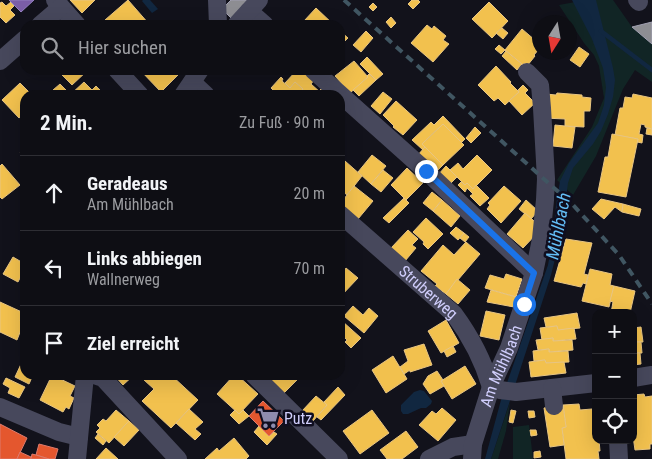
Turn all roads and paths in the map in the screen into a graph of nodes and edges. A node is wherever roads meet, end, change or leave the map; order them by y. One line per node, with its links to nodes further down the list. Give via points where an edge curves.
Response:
1 (217, 0): 6 (street)
2 (58, 3): 4 (street); 5 (street)
3 (254, 5): 7 (street); 8 (street)
4 (44, 20)
5 (73, 20)
6 (218, 20)
7 (240, 20)
8 (262, 20)
9 (20, 43): 10 (street)
10 (0, 61)
11 (527, 72): 18 (street, Am Mühlbach, via 540,85 546,179 541,240)
12 (122, 75): 14 (street)
13 (320, 75): 15 (street)
14 (135, 90)
15 (336, 90)
16 (345, 98): 18 (street)
17 (345, 218): 26 (street, Struberweg, via 454,314)
18 (534, 273): 26 (street, Am Mühlbach, via 509,348)
19 (652, 375): 20 (street)
20 (637, 377)
21 (84, 380): 29 (street)
22 (105, 380): 33 (street)
23 (259, 380): 34 (street)
24 (592, 383): 25 (street)
25 (552, 388): 26 (street); 27 (street)
26 (502, 390): 31 (street, Am Mühlbach)
27 (554, 406)
28 (0, 407): 29 (street)
29 (78, 437): 32 (street)
30 (618, 444): 36 (street)
31 (472, 451): 35 (street, via 453,448)
32 (77, 459)
33 (178, 459)
34 (339, 459)
35 (429, 459)
36 (619, 459)

